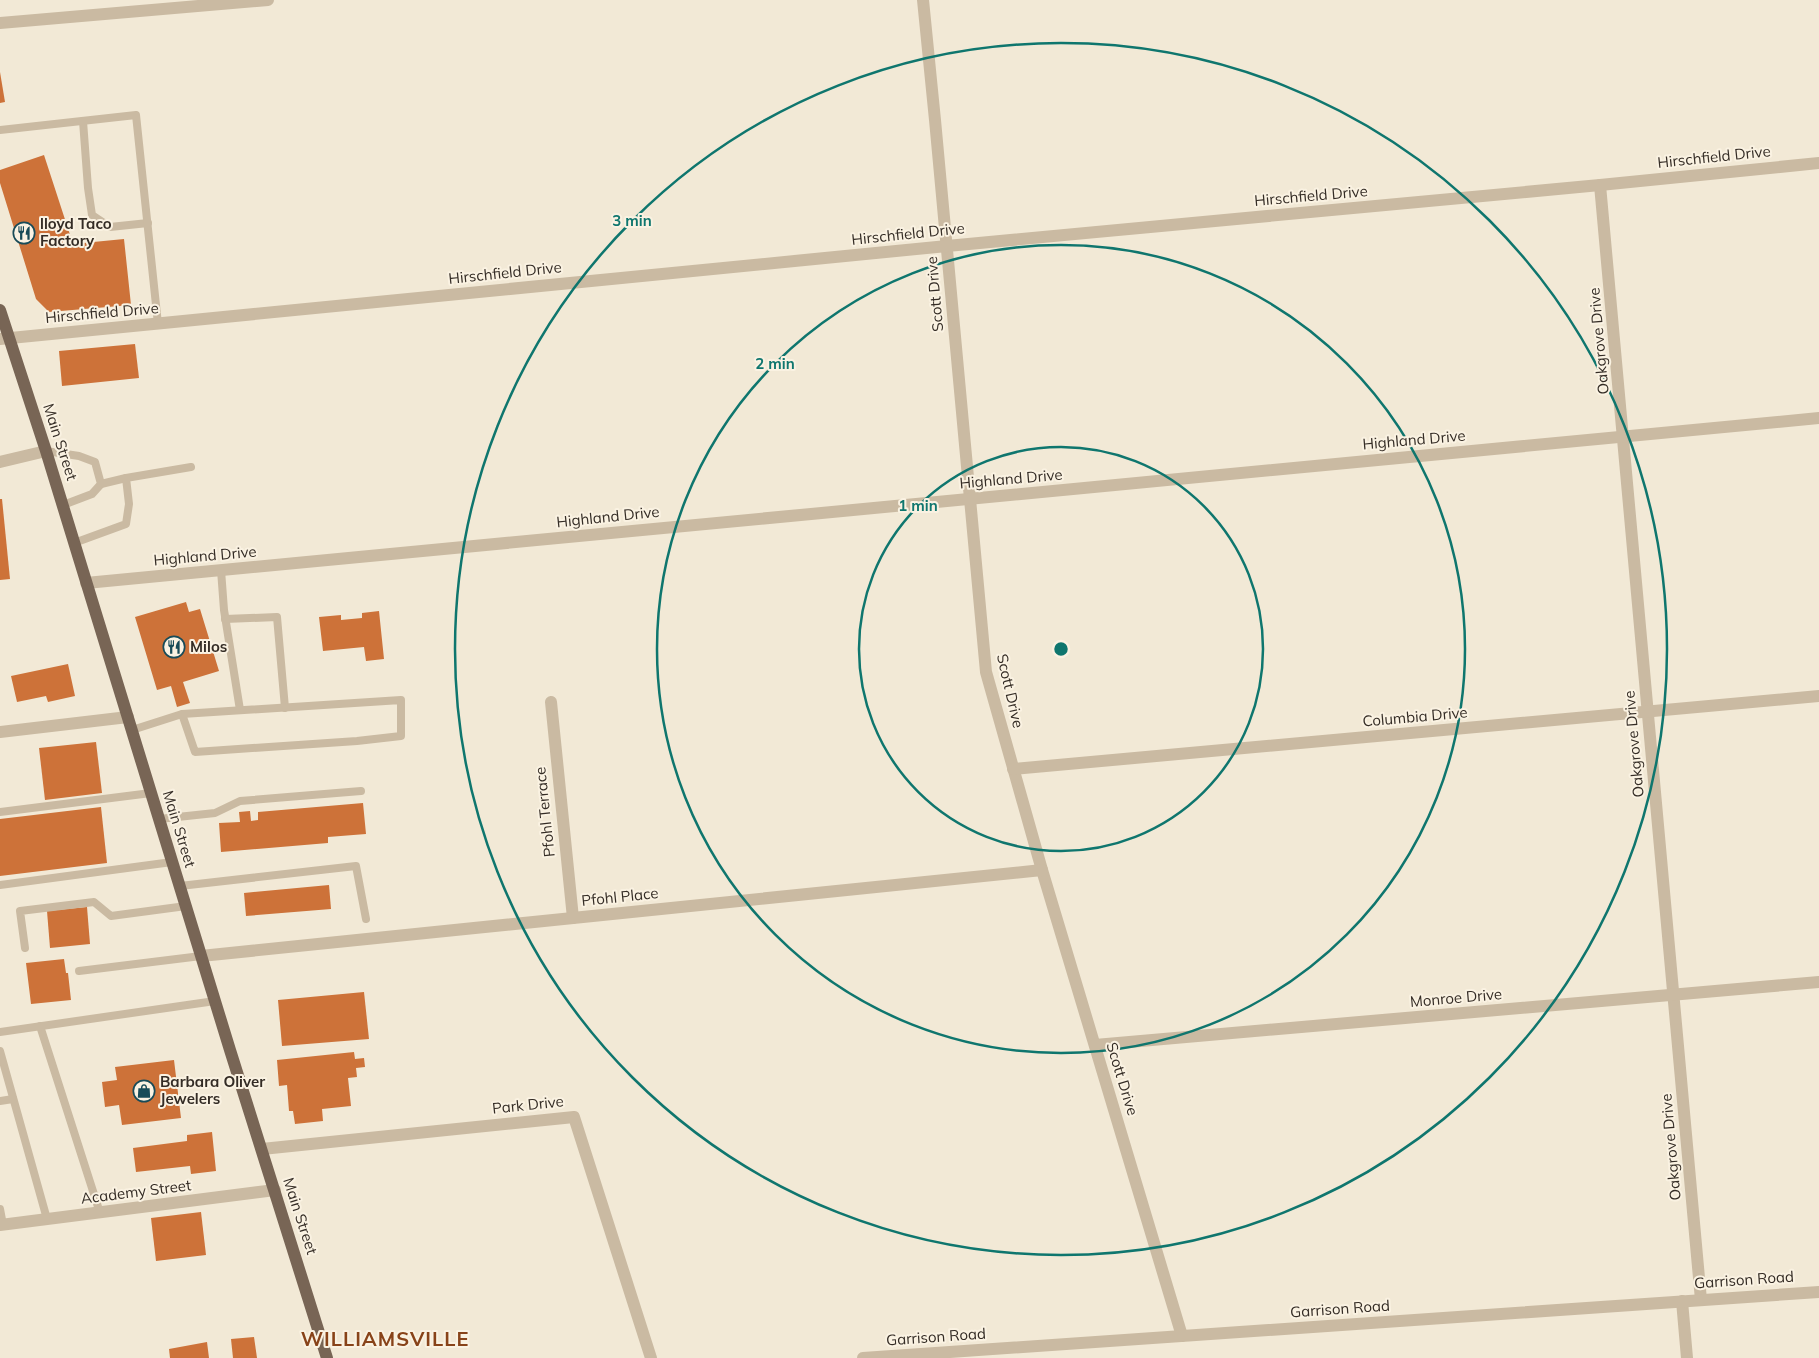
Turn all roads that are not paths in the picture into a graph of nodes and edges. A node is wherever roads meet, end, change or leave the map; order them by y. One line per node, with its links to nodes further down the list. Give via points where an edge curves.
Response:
1 (268, 0): 3 (street)
2 (922, 0): 9 (street, Scott Drive)
3 (0, 24)
4 (83, 121): 5 (lane); 8 (lane, via 92,215 110,226); 8 (lane, via 136,115)
5 (0, 130)
6 (1819, 163): 7 (street, Hirschfield Drive)
7 (1600, 185): 9 (street, Hirschfield Drive); 14 (street, Oakgrove Drive)
8 (148, 224): 11 (lane)
9 (947, 246): 11 (street, Hirschfield Drive); 20 (street, Scott Drive)
10 (0, 310): 12 (main road, Main Street)
11 (158, 324): 12 (street, Hirschfield Drive)
12 (4, 339): 15 (main road, Main Street)
13 (1819, 418): 14 (street, Highland Drive)
14 (1624, 436): 20 (street, Highland Drive); 30 (street, Oakgrove Drive)
15 (46, 451): 16 (street); 19 (lane, via 95,462); 21 (main road, Main Street)
16 (0, 462)
17 (192, 467): 18 (lane)
18 (126, 478): 19 (lane); 22 (lane, via 129,504 126,524)
19 (101, 484): 21 (lane, via 92,494)
20 (970, 499): 23 (street, Highland Drive); 35 (street, Scott Drive, via 986,672)
21 (63, 505): 22 (main road, Main Street)
22 (74, 543): 24 (main road, Main Street)
23 (220, 570): 24 (street, Highland Drive); 25 (lane)
24 (86, 583): 32 (main road, Main Street)
25 (225, 619): 28 (lane, via 277,618); 29 (lane)
26 (1819, 696): 30 (street, Columbia Drive)
27 (551, 702): 45 (street, Pfohl Terrace)
28 (285, 708): 29 (lane); 31 (lane, via 401,700 401,736 195,752)
29 (240, 710): 31 (lane)
30 (1648, 712): 35 (street, Columbia Drive); 51 (street, Oakgrove Drive)
31 (182, 714): 33 (lane)
32 (128, 717): 33 (main road, Main Street); 34 (street)
33 (132, 730): 37 (main road, Main Street)
34 (0, 732)
35 (1013, 769): 41 (street, Scott Drive)
36 (361, 791): 39 (lane, via 240,801 215,813)
37 (151, 793): 38 (lane); 39 (main road, Main Street)
38 (0, 812)
39 (159, 818): 40 (main road, Main Street)
40 (172, 862): 42 (lane); 43 (main road, Main Street)
41 (1042, 870): 45 (street, Pfohl Place); 55 (street, Scott Drive)
42 (0, 885)
43 (180, 886): 44 (main road, Main Street); 46 (lane, via 356,866)
44 (186, 906): 47 (lane, via 111,916 94,902 20,910); 48 (main road, Main Street)
45 (573, 918): 48 (street, Pfohl Place)
46 (366, 919)
47 (24, 948)
48 (201, 956): 49 (lane); 52 (main road, Main Street)
49 (79, 971)
50 (1819, 982): 51 (street, Monroe Drive)
51 (1673, 996): 55 (street, Monroe Drive); 66 (street, Oakgrove Drive)
52 (215, 1001): 53 (lane); 59 (main road, Main Street)
53 (40, 1026): 54 (lane); 62 (lane)
54 (0, 1032)
55 (1095, 1045): 68 (street, Scott Drive)
56 (0, 1051): 57 (lane)
57 (14, 1098): 58 (lane); 63 (lane)
58 (0, 1100)
59 (262, 1149): 60 (main road, Main Street); 70 (street, Park Drive, via 574,1116)
60 (275, 1190): 62 (street, Academy Street); 69 (main road, Main Street)
61 (0, 1209): 64 (lane)
62 (100, 1213): 63 (street, Academy Street)
63 (47, 1219): 64 (street, Academy Street)
64 (1, 1225)
65 (1819, 1292): 66 (street, Garrison Road)
66 (1701, 1300): 67 (street, Garrison Road)
67 (1682, 1301): 68 (street, Garrison Road); 72 (street)
68 (1182, 1336): 71 (street, Garrison Road)
69 (327, 1358)
70 (651, 1358)
71 (864, 1358)
72 (1687, 1358)

